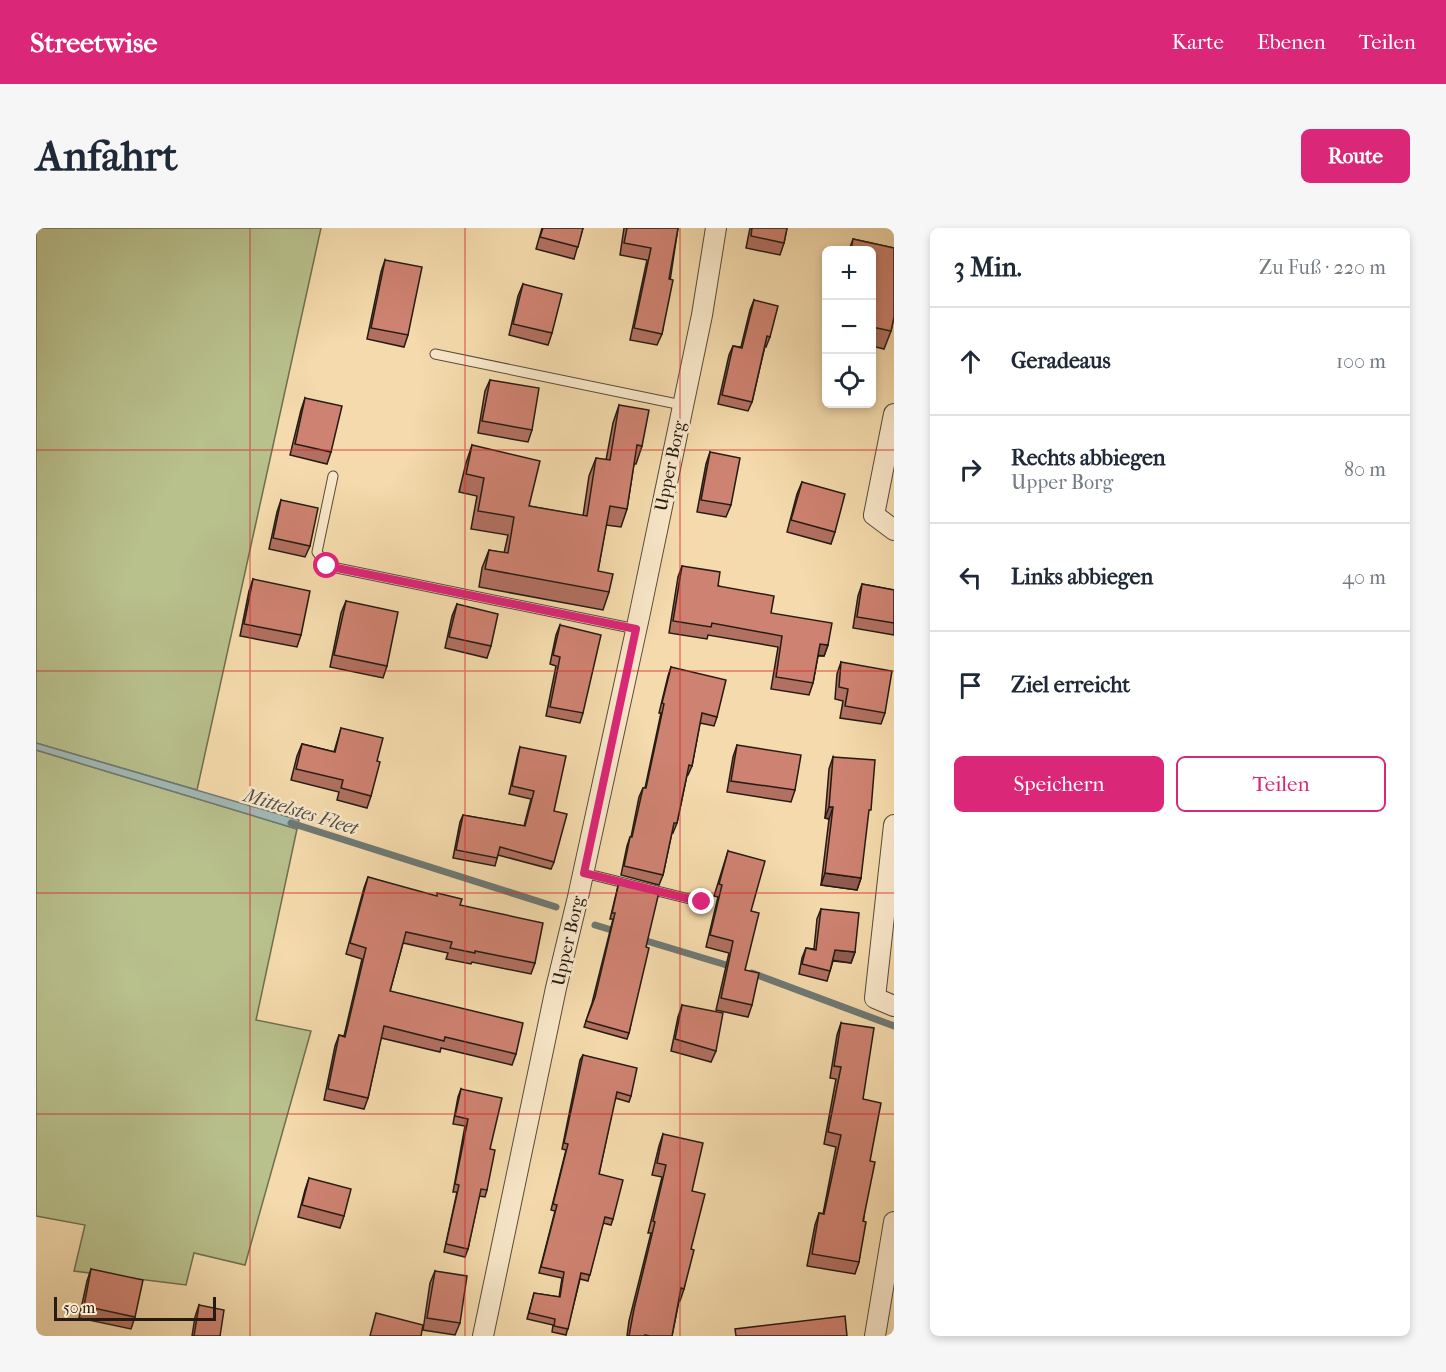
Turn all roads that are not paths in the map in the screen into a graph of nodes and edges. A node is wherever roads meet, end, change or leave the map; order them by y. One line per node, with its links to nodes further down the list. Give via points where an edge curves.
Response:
1 (716, 228): 3 (street, Upper Borg)
2 (435, 354): 3 (lane)
3 (682, 405): 7 (street, Upper Borg)
4 (894, 414): 6 (street, via 873,515)
5 (333, 476): 7 (lane, via 317,552 327,566)
6 (894, 530)
7 (636, 629): 9 (street, Upper Borg)
8 (894, 825): 11 (street, via 874,998)
9 (584, 873): 10 (lane); 13 (street, Upper Borg)
10 (702, 902)
11 (894, 1006)
12 (894, 1222): 14 (street)
13 (483, 1336)
14 (875, 1336)

